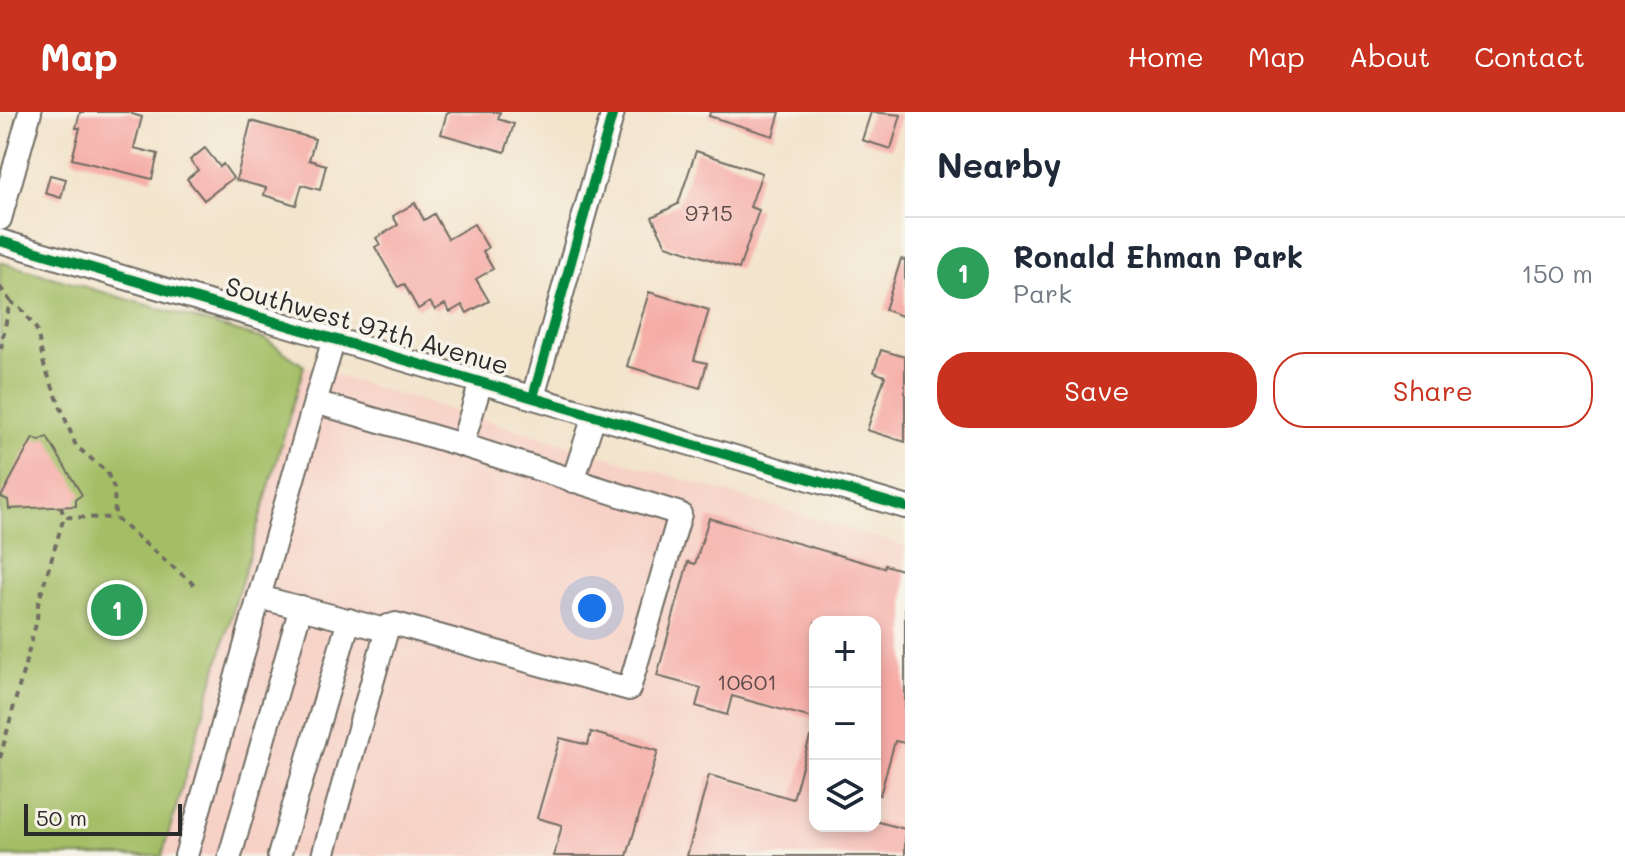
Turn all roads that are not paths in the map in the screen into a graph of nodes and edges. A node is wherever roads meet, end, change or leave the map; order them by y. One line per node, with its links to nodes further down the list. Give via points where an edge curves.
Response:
1 (30, 112): 3 (street)
2 (613, 112): 7 (street)
3 (0, 219)
4 (0, 241): 5 (street, Southwest 97th Avenue)
5 (334, 339): 6 (street, Southwest 97th Avenue); 8 (street)
6 (481, 382): 7 (street, Southwest 97th Avenue); 10 (street)
7 (533, 397): 9 (street, Southwest 97th Avenue)
8 (315, 402): 10 (street); 13 (street)
9 (594, 416): 11 (street); 12 (street, Southwest 97th Avenue)
10 (462, 445): 11 (street)
11 (573, 481): 16 (street, via 680,514 629,689)
12 (905, 507)
13 (259, 597): 14 (street); 17 (street)
14 (301, 607): 15 (street); 18 (street)
15 (349, 620): 16 (street, via 381,629); 19 (street)
16 (388, 626): 20 (street)
17 (186, 856)
18 (230, 856)
19 (279, 856)
20 (323, 856)

